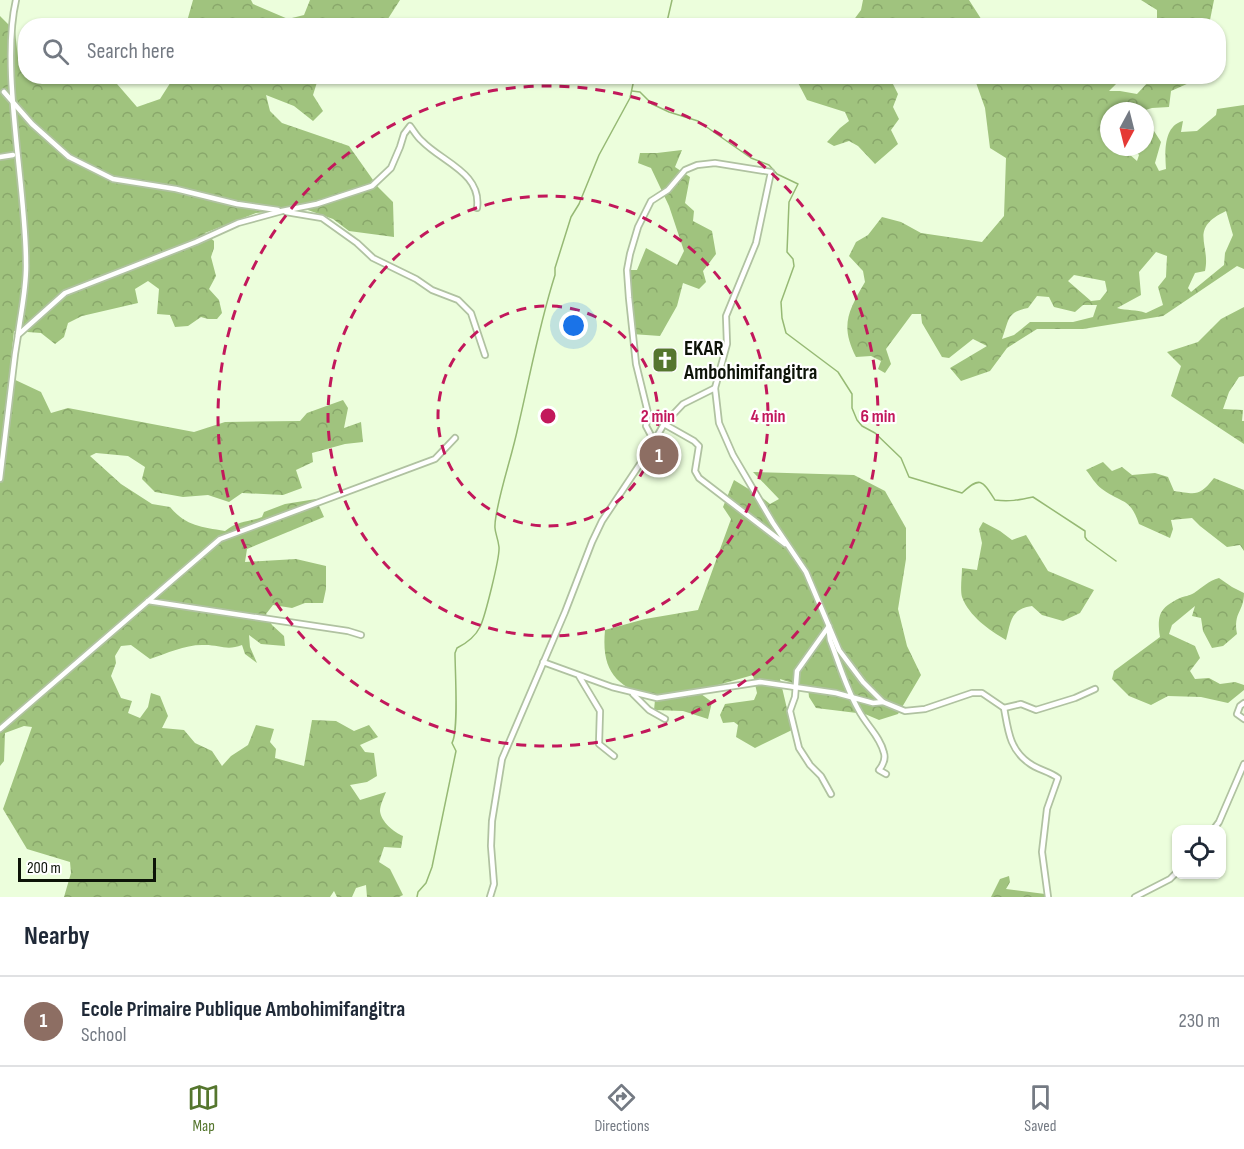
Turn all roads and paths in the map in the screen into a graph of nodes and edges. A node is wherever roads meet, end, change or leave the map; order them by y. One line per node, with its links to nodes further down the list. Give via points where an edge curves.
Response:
1 (16, 0): 2 (street)
2 (6, 30)
3 (4, 82): 4 (street)
4 (4, 92): 5 (street); 10 (street, via 69,157 113,179)
5 (5, 103)
6 (8, 124): 7 (street)
7 (13, 155): 8 (street); 11 (street, via 27,262)
8 (0, 157)
9 (477, 208): 10 (street, via 476,190 470,180 422,142 410,126 391,168 372,186)
10 (282, 211): 11 (street, via 238,223 66,293); 12 (street, via 322,219 373,258 458,300 471,313)
11 (18, 335): 17 (street)
12 (485, 355)
13 (715, 388): 14 (street, via 683,404); 16 (street, via 727,344 726,316 756,243 771,172 710,163 685,170 668,190 651,201 630,254 627,270 632,334 648,413 646,426); 18 (street, via 719,423 733,455)
14 (664, 424): 16 (street); 18 (street, via 699,446 695,471 699,478)
15 (455, 438): 19 (street, via 435,459 220,539)
16 (654, 441): 22 (street, via 602,521)
17 (0, 479)
18 (790, 548): 20 (street, via 806,572)
19 (148, 601): 21 (street); 33 (street)
20 (829, 626): 24 (street, via 801,663); 27 (street, via 830,640); 28 (street, via 844,657)
21 (361, 635)
22 (543, 662): 23 (street); 40 (street, via 502,759 492,821 494,884)
23 (579, 675): 26 (street); 34 (street, via 600,711 599,744)
24 (795, 686): 26 (street, via 751,682 657,698); 27 (street); 37 (street, via 790,711 799,748)
25 (1095, 689): 30 (street, via 1036,710 1022,704)
26 (633, 694): 32 (street)
27 (852, 696): 28 (street); 36 (street, via 880,740 885,756 879,770)
28 (883, 702): 30 (street, via 914,711 982,693)
29 (1244, 703): 31 (street, via 1238,714)
30 (1004, 708): 41 (street, via 1007,731 1020,754 1058,778 1047,809 1042,852)
31 (1244, 718)
32 (665, 719)
33 (0, 729)
34 (614, 756)
35 (1244, 764): 38 (street)
36 (886, 774)
37 (831, 794)
38 (1217, 825)
39 (1172, 877): 42 (street)
40 (490, 897)
41 (1048, 897)
42 (1135, 897)

